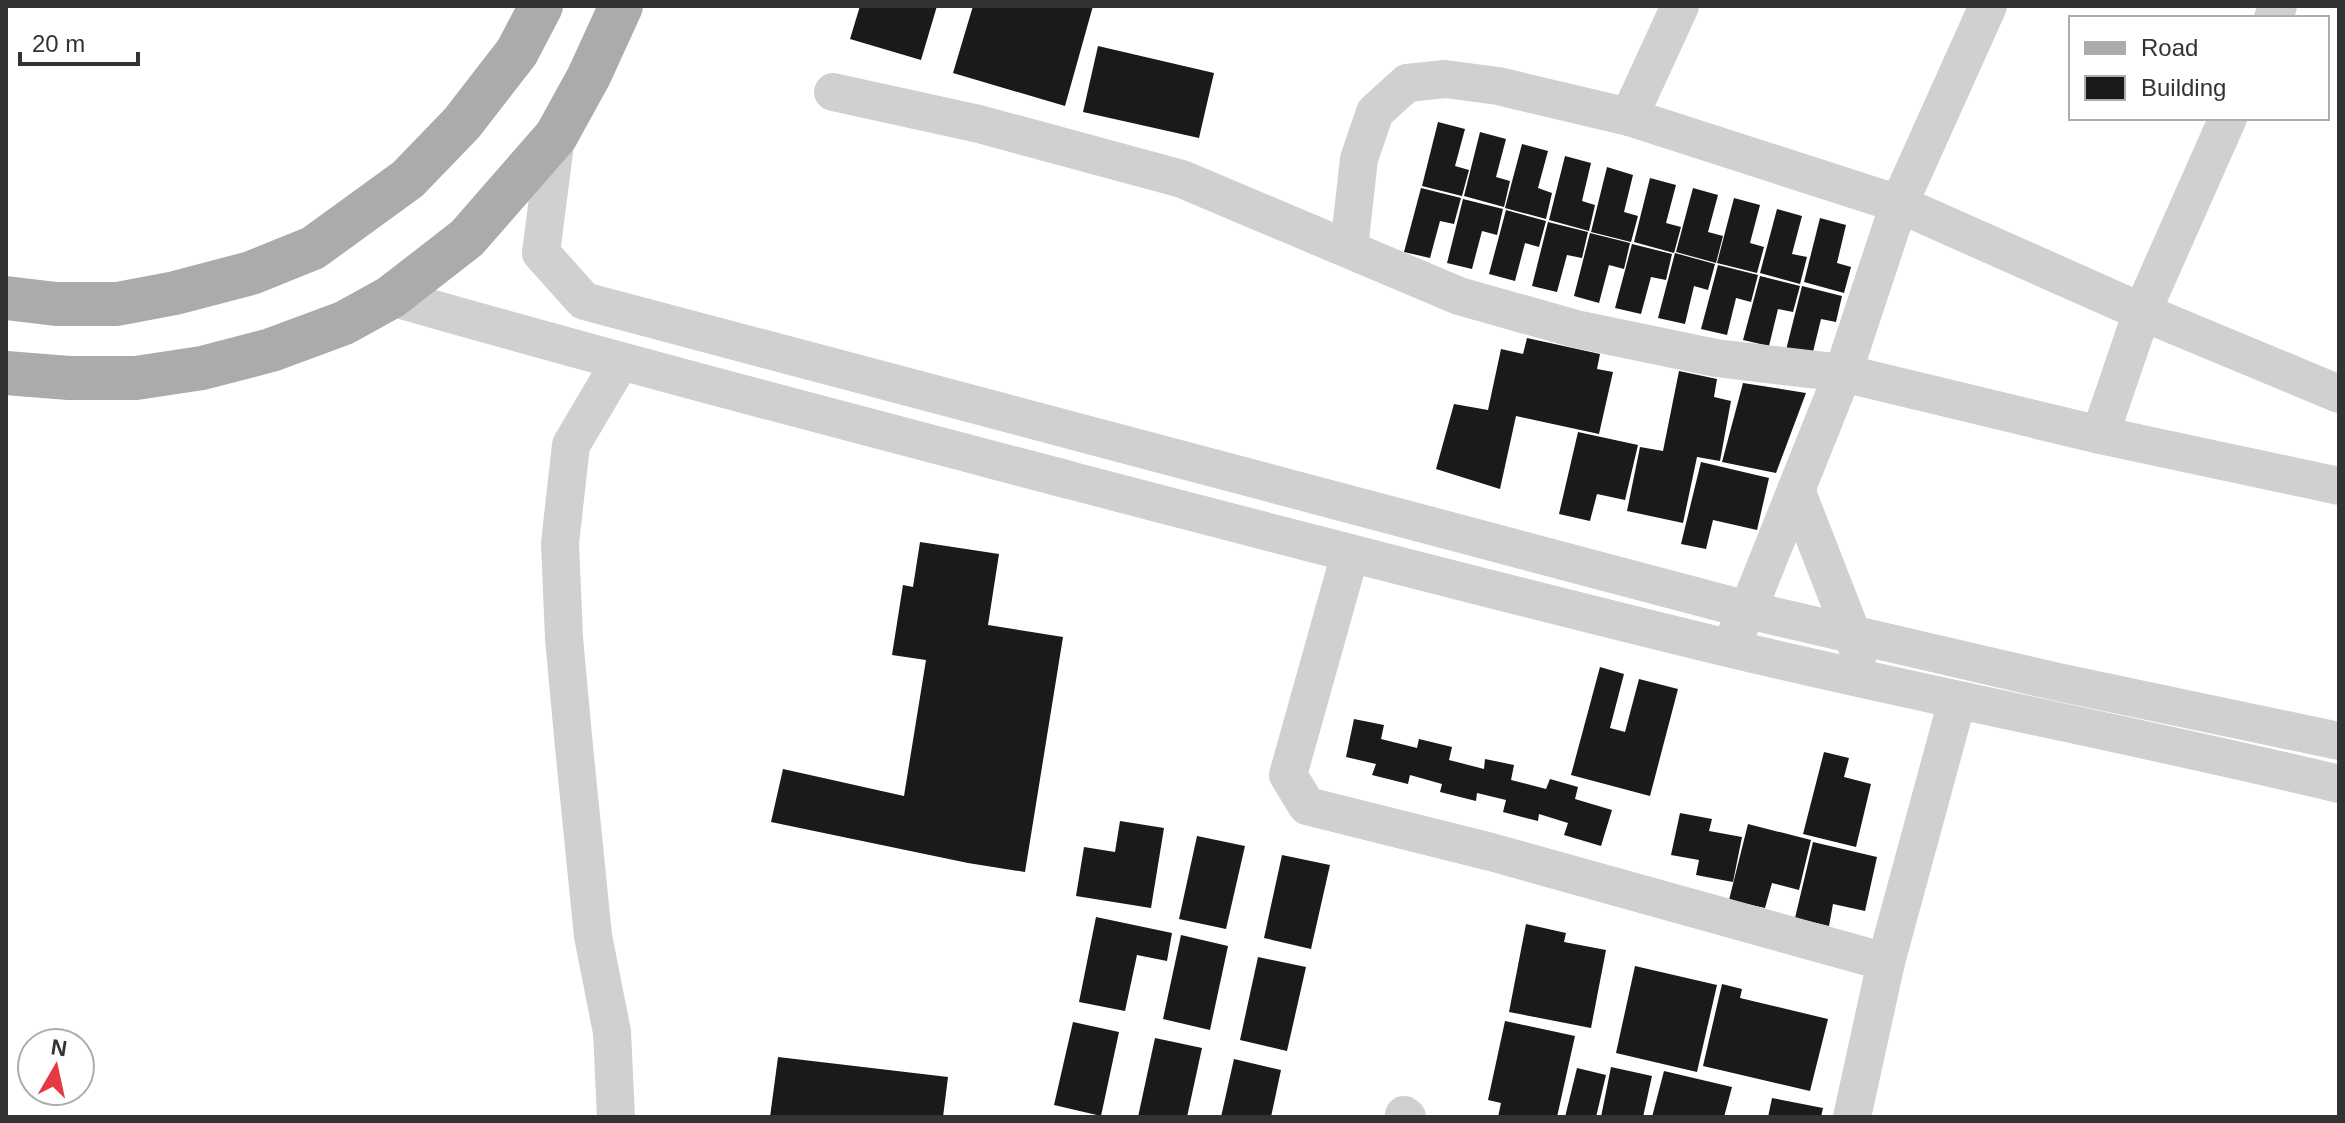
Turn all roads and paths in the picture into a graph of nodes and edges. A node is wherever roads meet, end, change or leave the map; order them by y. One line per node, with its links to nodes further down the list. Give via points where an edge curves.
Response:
1 (541, 6): 12 (main road, via 517,52 462,123 408,179 313,248 251,273 117,304)
2 (621, 6): 8 (main road)
3 (1680, 6): 6 (street)
4 (1988, 6): 9 (street)
5 (833, 92): 10 (street, via 979,124 1182,179)
6 (1629, 117): 9 (street); 10 (street, via 1498,86 1445,79 1407,83 1375,112 1359,159)
7 (2227, 120): 13 (street)
8 (556, 136): 11 (main road, via 467,238); 22 (street, via 541,253 584,301)
9 (1899, 204): 13 (street); 16 (street)
10 (1349, 248): 16 (street, via 1459,296 1576,329 1716,358)
11 (391, 297): 14 (street); 15 (main road, via 344,323 202,368 136,378)
12 (6, 298)
13 (2142, 312): 17 (street); 18 (street)
14 (620, 362): 21 (street); 30 (street, via 571,445 560,543 574,747 593,936 612,1032)
15 (6, 373)
16 (1843, 373): 18 (street); 20 (street)
17 (2339, 394)
18 (2100, 435): 19 (street)
19 (2339, 486)
20 (1796, 490): 22 (street); 23 (street)
21 (1350, 554): 24 (street); 29 (street, via 1288,775 1307,806)
22 (1748, 610): 23 (street); 24 (street)
23 (1854, 635): 25 (street); 27 (street)
24 (1728, 648): 25 (street)
25 (1868, 681): 26 (street)
26 (1957, 701): 28 (street); 29 (street)
27 (2339, 741)
28 (2337, 774)
29 (1886, 962): 31 (street)
30 (616, 1117)
31 (1852, 1117)

